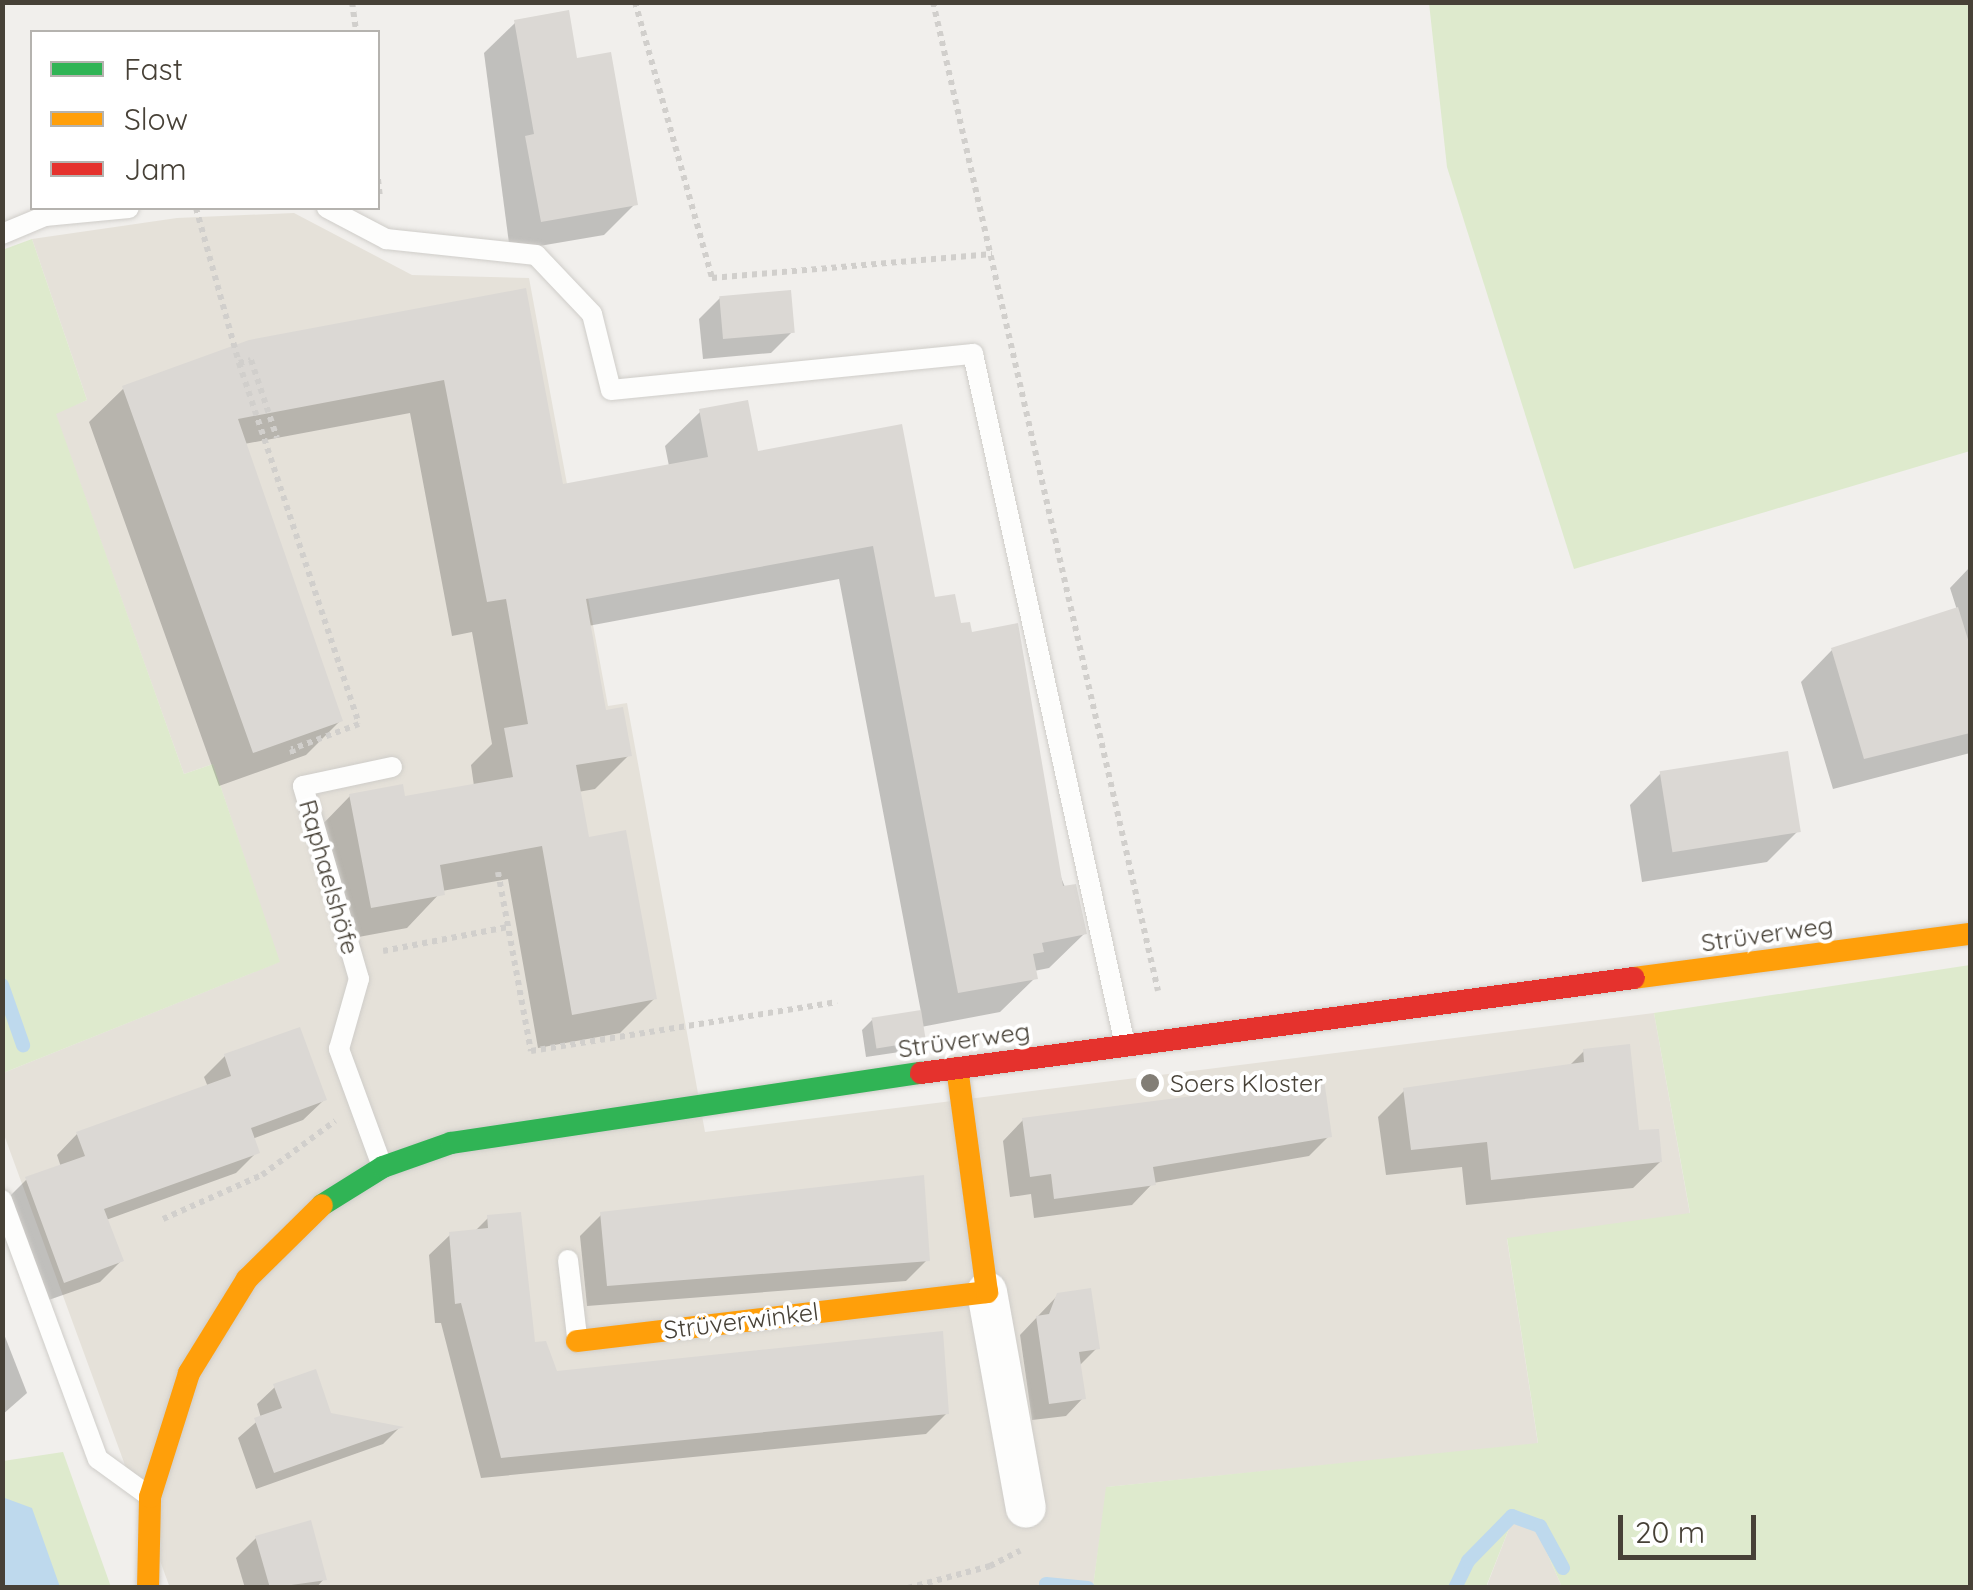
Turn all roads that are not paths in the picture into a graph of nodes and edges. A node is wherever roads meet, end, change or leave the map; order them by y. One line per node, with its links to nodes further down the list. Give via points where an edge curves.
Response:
1 (108, 210): 3 (lane, via 46,216)
2 (331, 210): 6 (lane, via 386,239 536,255 592,314 611,390 973,354)
3 (2, 234)
4 (392, 767): 8 (lane, Raphaelshöfe, via 303,786 359,979 339,1049)
5 (1970, 934): 6 (street, Strüverweg)
6 (1126, 1047): 7 (street, Strüverweg)
7 (956, 1068): 8 (street, Strüverweg, via 451,1143); 11 (street)
8 (383, 1168): 13 (street, Strüverweg, via 319,1207 247,1280 189,1373)
9 (2, 1200): 13 (lane, via 98,1458)
10 (568, 1260): 12 (lane, Strüverwinkel)
11 (987, 1292): 12 (street, Strüverwinkel); 14 (street)
12 (577, 1341)
13 (150, 1497): 15 (street, Strüverweg)
14 (1026, 1508)
15 (148, 1588)

